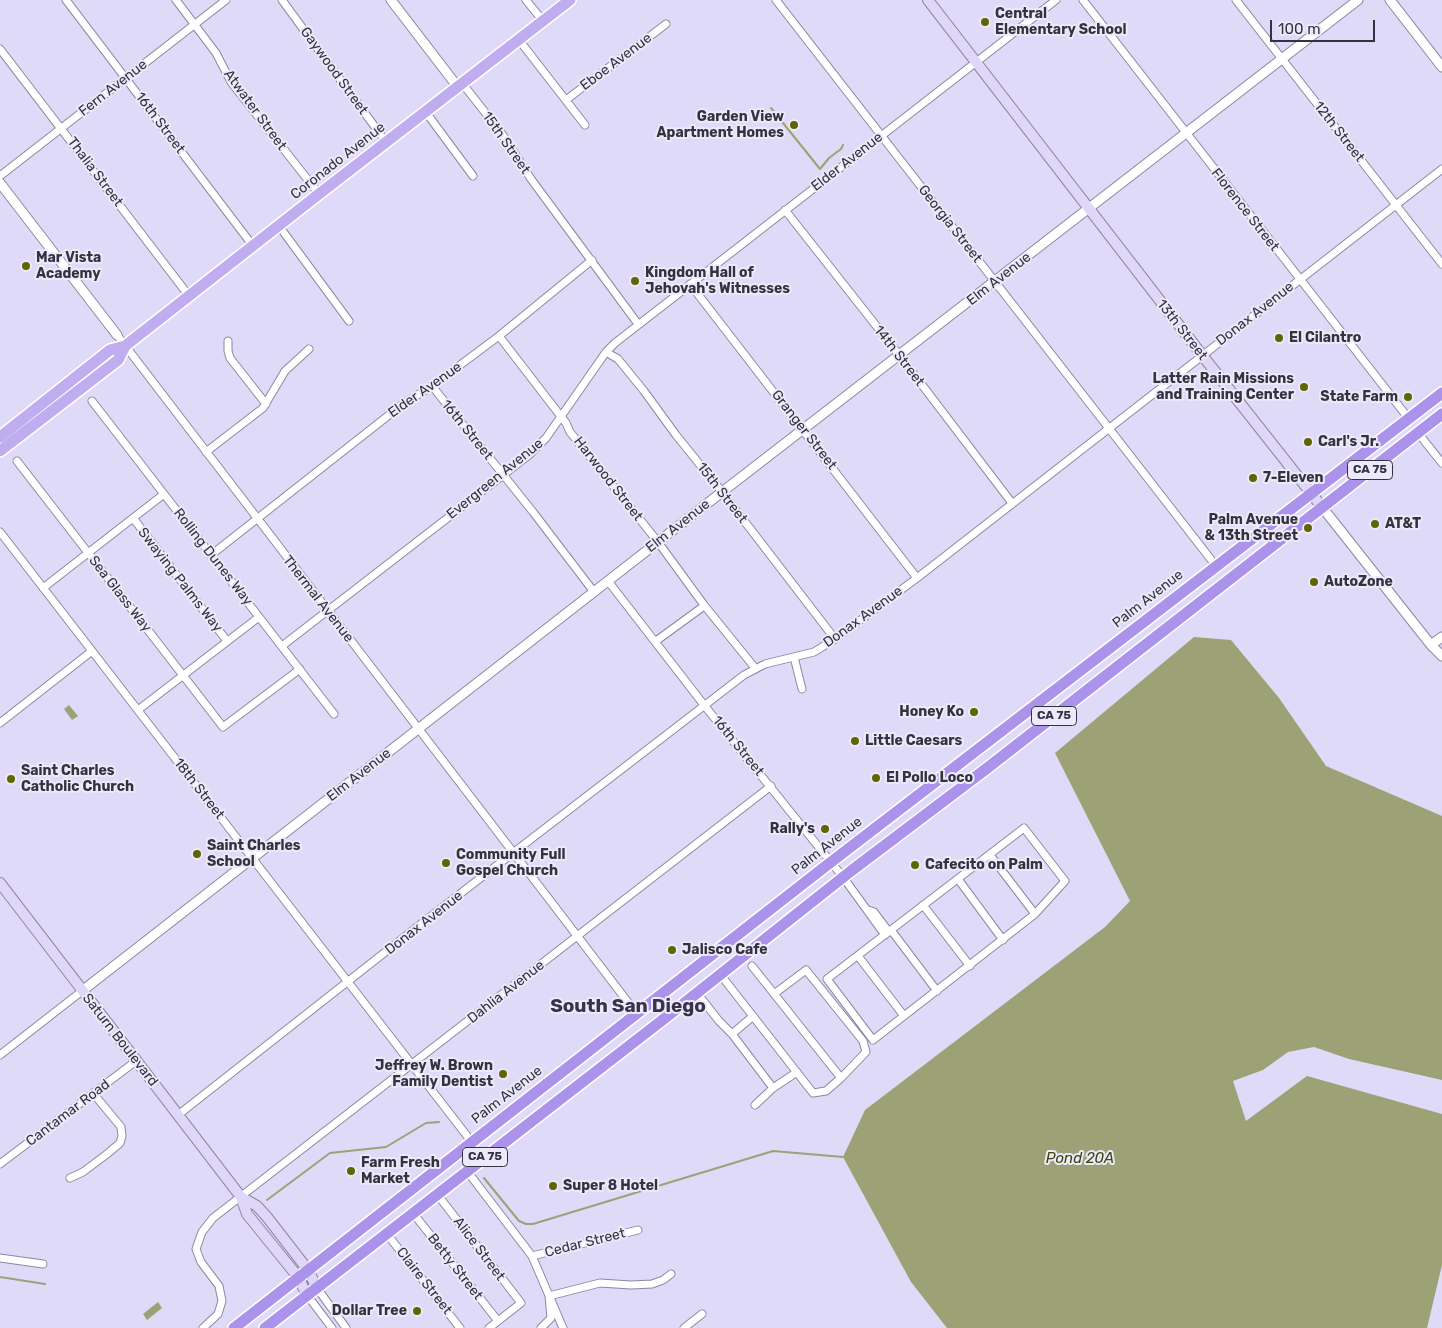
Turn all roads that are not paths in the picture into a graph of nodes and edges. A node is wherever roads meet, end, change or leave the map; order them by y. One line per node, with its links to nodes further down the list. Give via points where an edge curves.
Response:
1 (66, 0): 23 (street, 16th Street)
2 (176, 0): 16 (street, Atwater Street)
3 (226, 0): 16 (street, Fern Avenue)
4 (282, 0): 31 (street, Gaywood Street)
5 (391, 0): 24 (street, 15th Street)
6 (526, 0): 15 (street)
7 (570, 0): 15 (main road, Coronado Avenue)
8 (776, 0): 30 (street, Georgia Street)
9 (928, 0): 21 (main road, 13th Street)
10 (1056, 0): 21 (street, Elder Avenue)
11 (1083, 0): 29 (street, Florence Street)
12 (1236, 0): 20 (street, 12th Street)
13 (1358, 0): 20 (street, Elm Avenue)
14 (1390, 0): 22 (street)
15 (543, 21): 18 (main road, Coronado Avenue)
16 (195, 24): 23 (street, Fern Avenue); 36 (street, Atwater Street, via 216,53 231,82)
17 (666, 24): 25 (street, Eboe Avenue)
18 (519, 40): 24 (main road, Coronado Avenue); 25 (street)
19 (0, 49): 28 (street, Thalia Street)
20 (1282, 59): 29 (street, Elm Avenue); 37 (street, 12th Street)
21 (976, 62): 30 (street, Elder Avenue); 38 (main road, 13th Street)
22 (1442, 68)
23 (126, 78): 28 (street, Fern Avenue); 41 (street, 16th Street)
24 (460, 84): 26 (main road, Coronado Avenue); 42 (street, 15th Street, via 502,134 531,179)
25 (566, 100): 27 (street)
26 (425, 111): 31 (main road, Coronado Avenue); 34 (street)
27 (585, 125)
28 (62, 128): 33 (street, Fern Avenue); 47 (street, Thalia Street)
29 (1186, 133): 38 (street, Elm Avenue); 44 (street, Florence Street)
30 (882, 135): 39 (street, Elder Avenue); 45 (street, Georgia Street)
31 (386, 142): 36 (main road, Coronado Avenue)
32 (1442, 168): 37 (street, Donax Avenue)
33 (0, 176)
34 (473, 176)
35 (0, 183): 50 (street, Thermal Avenue)
36 (319, 194): 40 (main road, Coronado Avenue)
37 (1396, 204): 43 (street, 12th Street); 44 (street, Donax Avenue)
38 (1089, 209): 45 (street, Elm Avenue); 56 (main road, 13th Street)
39 (785, 210): 46 (street, Elder Avenue); 57 (street, 14th Street)
40 (279, 226): 41 (main road, Coronado Avenue); 48 (street)
41 (253, 246): 47 (main road, Coronado Avenue)
42 (592, 260): 49 (street, 15th Street); 51 (street, Elder Avenue)
43 (1442, 264)
44 (1299, 279): 56 (street, Donax Avenue); 64 (street, Florence Street)
45 (995, 282): 57 (street, Elm Avenue); 65 (street, Georgia Street)
46 (690, 284): 49 (street, Elder Avenue); 66 (street, Granger Street)
47 (189, 296): 53 (main road, Coronado Avenue)
48 (349, 321)
49 (638, 324): 55 (street, Evergreen Avenue)
50 (117, 335): 53 (street, Thermal Avenue)
51 (499, 336): 58 (street, Elder Avenue); 63 (street, Harwood Street)
52 (228, 341): 61 (street, via 230,358)
53 (125, 346): 68 (main road, Coronado Avenue, via 110,350); 69 (main road, Coronado Avenue, via 118,360); 70 (street, Thermal Avenue)
54 (309, 349): 61 (street, via 285,371)
55 (606, 352): 63 (street, Evergreen Avenue); 74 (street, 15th Street, via 618,359)
56 (1202, 355): 65 (street, Donax Avenue); 75 (main road, 13th Street)
57 (900, 356): 66 (street, Elm Avenue); 77 (street, 14th Street)
58 (432, 386): 73 (street, 16th Street); 80 (street, Elder Avenue, via 403,404)
59 (1442, 393): 64 (highway, Palm Avenue / CA 75)
60 (92, 401): 76 (street, Rolling Dunes Way)
61 (266, 404): 70 (street)
62 (1442, 414): 67 (highway, CA 75)
63 (561, 417): 73 (street, Evergreen Avenue, via 546,438); 82 (street, Harwood Street)
64 (1408, 419): 75 (highway, Palm Avenue / CA 75)
65 (1108, 428): 77 (street, Donax Avenue); 85 (street, Georgia Street)
66 (804, 430): 74 (street, Elm Avenue); 86 (street, Granger Street)
67 (1418, 433): 72 (street); 78 (highway, CA 75)
68 (0, 437)
69 (0, 452)
70 (206, 452): 80 (street, Thermal Avenue)
71 (17, 460): 83 (street, Sea Glass Way)
72 (1442, 463)
73 (503, 475): 89 (street, 16th Street); 91 (street, Evergreen Avenue)
74 (722, 492): 82 (street, Elm Avenue); 94 (street, 15th Street)
75 (1311, 493): 78 (main road, 13th Street); 85 (highway, Palm Avenue / CA 75)
76 (164, 494): 79 (street); 84 (street, Rolling Dunes Way)
77 (1012, 503): 86 (street, Donax Avenue)
78 (1322, 507): 97 (street, 13th Street); 116 (highway, CA 75)
79 (133, 518): 83 (street); 95 (street, Swaying Palms Way)
80 (257, 519): 84 (street, Elder Avenue); 91 (street, Thermal Avenue)
81 (0, 532): 88 (street, 18th Street)
82 (658, 542): 87 (street, Elm Avenue); 90 (street, Harwood Street)
83 (88, 553): 88 (street); 104 (street, Sea Glass Way)
84 (212, 555): 92 (street, Rolling Dunes Way)
85 (1216, 566): 115 (highway, Palm Avenue / CA 75)
86 (917, 578): 94 (street, Donax Avenue)
87 (608, 580): 89 (street, Elm Avenue); 96 (street, 16th Street)
88 (43, 588): 99 (street, 18th Street)
89 (594, 592): 110 (street, Elm Avenue)
90 (704, 606): 96 (street); 102 (street, Harwood Street)
91 (328, 611): 98 (street, Evergreen Avenue); 110 (street, Thermal Avenue)
92 (259, 617): 95 (street); 98 (street, Rolling Dunes Way)
93 (1442, 637): 97 (street)
94 (835, 639): 101 (street, Donax Avenue, via 814,652)
95 (227, 641): 104 (street)
96 (656, 641): 106 (street, 16th Street)
97 (1431, 645): 100 (street, 13th Street)
98 (282, 646): 103 (street, Rolling Dunes Way)
99 (92, 651): 107 (street, 18th Street); 109 (street)
100 (1442, 656)
101 (794, 657): 102 (street, Donax Avenue); 105 (street)
102 (755, 668): 106 (street, Donax Avenue)
103 (300, 669): 104 (street, Sea Glass Way, via 223,727); 108 (street, Rolling Dunes Way)
104 (183, 675): 107 (street)
105 (802, 689)
106 (704, 705): 111 (street, 16th Street); 112 (street, Donax Avenue)
107 (138, 710): 114 (street, 18th Street)
108 (334, 714)
109 (0, 723)
110 (418, 729): 112 (street, Thermal Avenue); 114 (street, Elm Avenue)
111 (771, 786): 115 (street, 16th Street); 122 (street, Dahlia Avenue)
112 (514, 853): 122 (street, Thermal Avenue); 128 (street, Donax Avenue)
113 (990, 855): 117 (street); 120 (street); 120 (street, via 1024,828 1065,881)
114 (252, 858): 128 (street, 18th Street); 129 (street, Elm Avenue)
115 (831, 862): 116 (street, 16th Street); 133 (highway, Palm Avenue / CA 75)
116 (843, 877): 121 (street, 16th Street, via 870,916); 127 (highway, CA 75)
117 (958, 879): 119 (street); 123 (street)
118 (0, 883): 129 (main road, Saturn Boulevard)
119 (923, 906): 121 (street); 126 (street)
120 (1035, 914): 123 (street)
121 (888, 932): 124 (street); 130 (street, 16th Street)
122 (577, 936): 133 (street, Thermal Avenue); 139 (street, Dahlia Avenue)
123 (1003, 940): 126 (street)
124 (858, 956): 134 (street); 134 (street, via 828,979 873,1040)
125 (752, 966): 132 (street)
126 (970, 966): 130 (street)
127 (720, 974): 131 (highway, CA 75); 135 (street)
128 (348, 982): 139 (street, 18th Street); 145 (street, Donax Avenue)
129 (82, 991): 137 (street, Elm Avenue); 138 (main road, Saturn Boulevard)
130 (937, 991): 134 (street)
131 (697, 993): 136 (street); 148 (highway, CA 75)
132 (774, 994): 141 (street); 141 (street, via 806,970 818,984 863,1041 866,1052)
133 (637, 1014): 146 (highway, Palm Avenue / CA 75)
134 (904, 1016)
135 (752, 1017): 136 (street); 140 (street)
136 (732, 1034): 142 (street)
137 (0, 1055)
138 (136, 1061): 143 (street, Cantamar Road); 145 (main road, Saturn Boulevard)
139 (412, 1065): 146 (street, 18th Street); 151 (street, Dahlia Avenue)
140 (797, 1072): 141 (street, via 817,1093 826,1091); 142 (street)
141 (841, 1078)
142 (773, 1088): 144 (street)
143 (92, 1093): 147 (street, Cantamar Road); 149 (street, via 121,1127 122,1136 120,1143 107,1154 84,1172)
144 (755, 1105)
145 (178, 1115): 151 (main road, Saturn Boulevard)
146 (471, 1141): 158 (highway, Palm Avenue / CA 75)
147 (0, 1164)
148 (467, 1171): 150 (highway, CA 75); 155 (street)
149 (70, 1178)
150 (437, 1194): 152 (highway, CA 75); 165 (street, Alice Street, via 521,1303)
151 (241, 1197): 158 (main road, Saturn Boulevard, via 257,1206); 160 (main road, Saturn Boulevard, via 247,1214); 166 (street, Dahlia Avenue, via 213,1218 202,1232 196,1249 222,1296 218,1314)
152 (413, 1213): 154 (highway, CA 75); 165 (street, Betty Street)
153 (638, 1230): 155 (street, Cedar Street)
154 (387, 1234): 161 (highway, CA 75); 171 (street, Claire Street)
155 (532, 1256): 163 (street)
156 (0, 1258): 157 (street)
157 (44, 1264)
158 (308, 1270): 160 (highway, Palm Avenue / CA 75); 161 (main road, Saturn Boulevard)
159 (671, 1274): 163 (street, via 652,1284 600,1283)
160 (298, 1278): 162 (main road, Saturn Boulevard); 167 (highway, Palm Avenue / CA 75)
161 (317, 1288): 162 (highway, CA 75); 170 (street, Saturn Boulevard)
162 (307, 1295): 168 (highway, CA 75); 169 (street, Saturn Boulevard)
163 (549, 1296): 173 (street, via 551,1318); 174 (street)
164 (702, 1314): 175 (street)
165 (498, 1321): 172 (street)
166 (203, 1328)
167 (234, 1328)
168 (265, 1328)
169 (332, 1328)
170 (346, 1328)
171 (460, 1328)
172 (489, 1328)
173 (541, 1328)
174 (563, 1328)
175 (684, 1328)

